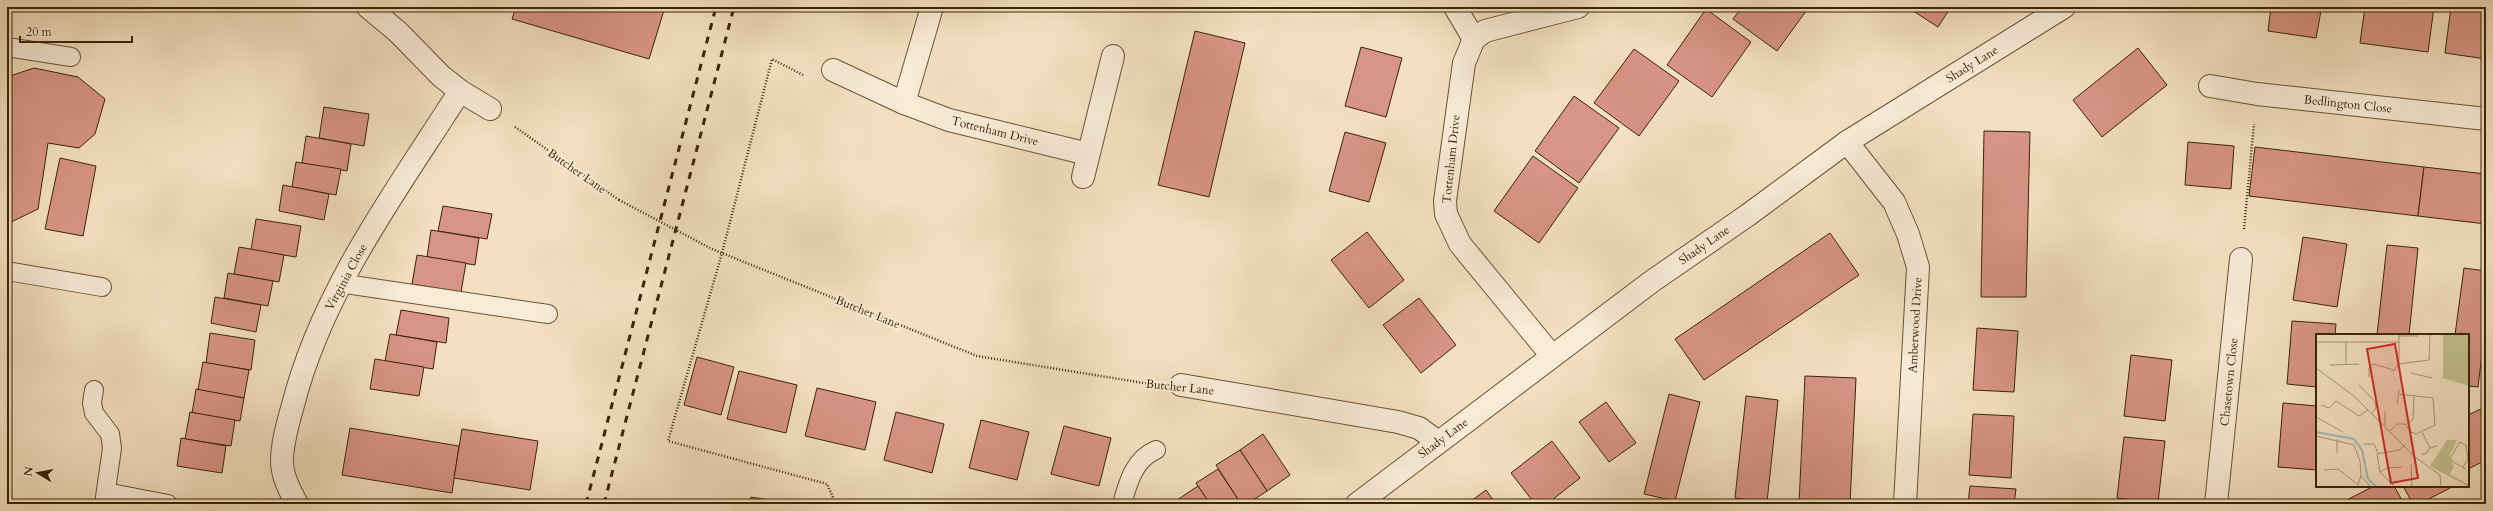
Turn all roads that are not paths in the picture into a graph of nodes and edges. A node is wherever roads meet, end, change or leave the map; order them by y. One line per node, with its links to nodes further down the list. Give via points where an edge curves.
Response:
1 (368, 7): 12 (street)
2 (932, 7): 13 (street)
3 (1455, 7): 6 (street)
4 (1578, 7): 6 (street, via 1485,31)
5 (2064, 7): 16 (street, Shady Lane)
6 (1474, 39): 24 (street, Tottenham Drive, via 1464,63 1458,98 1447,180 1446,214 1460,244)
7 (7, 47): 9 (lane)
8 (1113, 56): 17 (street)
9 (71, 57)
10 (833, 70): 13 (street, Tottenham Drive)
11 (2210, 86): 15 (street, Bedlington Close, via 2257,94)
12 (460, 91): 14 (street); 21 (street, Virginia Close)
13 (904, 103): 17 (street, Tottenham Drive, via 950,120)
14 (490, 109)
15 (2486, 119)
16 (1847, 142): 24 (street, Shady Lane, via 1748,215 1650,282); 34 (street, Amberwood Drive, via 1894,202 1908,234 1918,267)
17 (1088, 154): 18 (street)
18 (1083, 177)
19 (2241, 259): 35 (street, Chasetown Close)
20 (7, 271): 22 (lane)
21 (340, 283): 23 (lane); 31 (street, Virginia Close, via 300,376 284,441 282,463 286,481)
22 (102, 287)
23 (548, 314)
24 (1552, 356): 27 (street, Shady Lane)
25 (1181, 385): 27 (street, Butcher Lane, via 1398,422 1419,428)
26 (94, 390): 29 (lane, via 94,413 110,434 112,448)
27 (1438, 442): 33 (street, Shady Lane)
28 (1156, 450): 32 (lane, via 1136,466)
29 (105, 498): 30 (lane)
30 (168, 504)
31 (297, 504)
32 (1122, 504)
33 (1357, 504)
34 (1905, 504)
35 (2216, 504)

